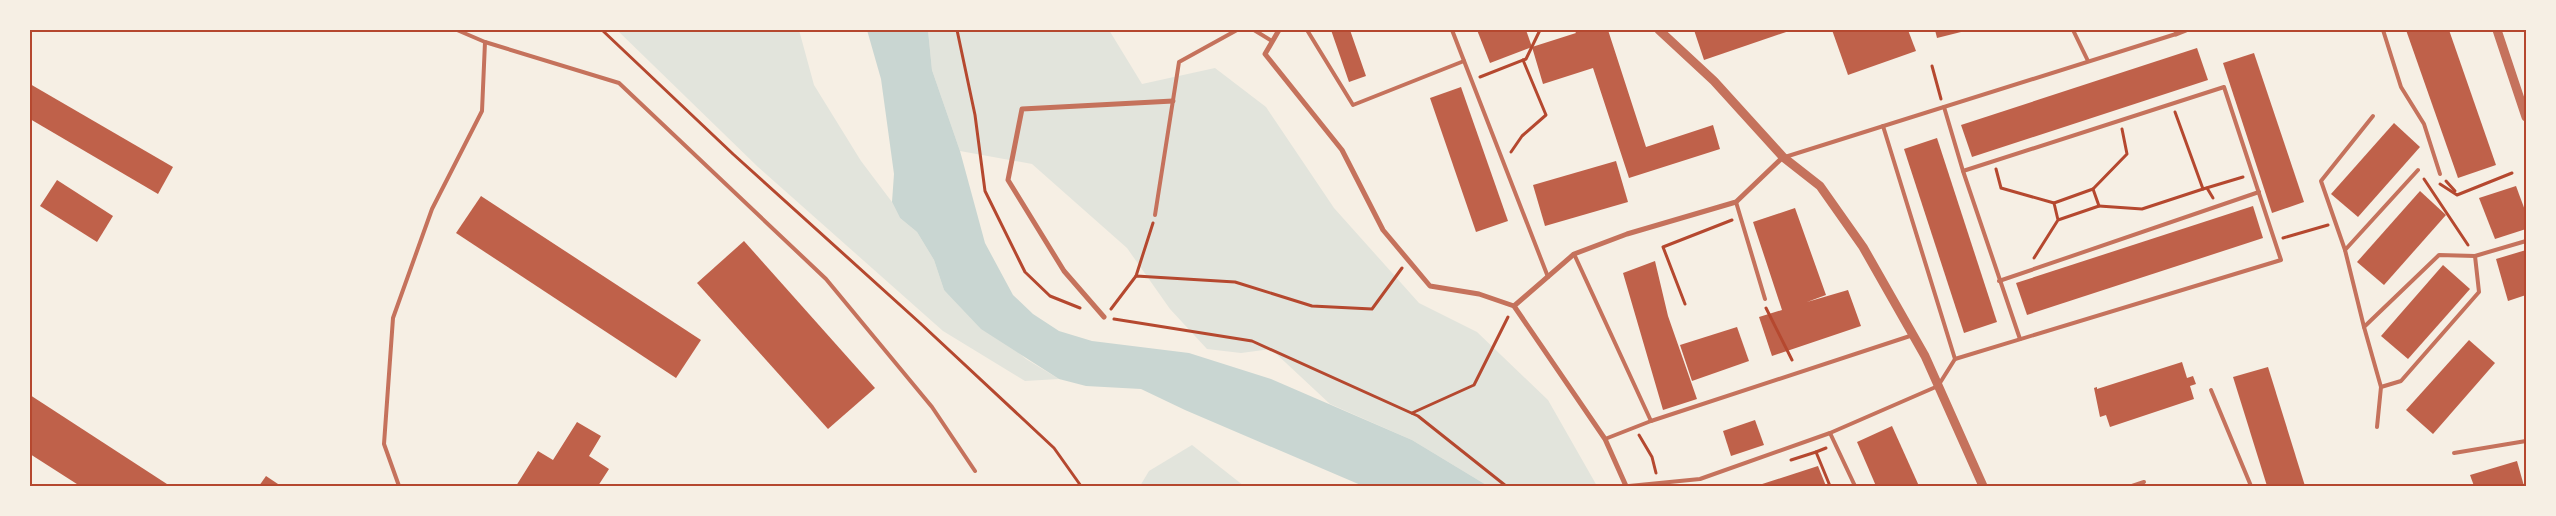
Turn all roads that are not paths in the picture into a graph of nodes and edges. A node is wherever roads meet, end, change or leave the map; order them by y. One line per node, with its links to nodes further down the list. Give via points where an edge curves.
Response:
1 (457, 30): 13 (lane)
2 (1237, 30): 17 (lane, via 1179,62)
3 (1254, 30): 14 (lane)
4 (1279, 30): 14 (street)
5 (1307, 30): 15 (lane, via 1353,105)
6 (1452, 30): 15 (lane)
7 (1660, 30): 22 (street, via 1714,81)
8 (2074, 30): 16 (lane)
9 (2186, 30): 12 (street)
10 (2383, 30): 25 (lane, via 2401,87 2424,124)
11 (2496, 30): 20 (street)
12 (2176, 34): 16 (lane)
13 (485, 42): 51 (lane, via 619,82 826,279 932,407); 53 (lane, via 482,111 432,209 393,318 384,444)
14 (1272, 42): 36 (street, via 1265,54 1342,150 1383,230 1430,286 1479,294)
15 (1464, 61): 33 (lane)
16 (2088, 61): 18 (lane)
17 (1173, 101): 28 (lane); 37 (street, via 1022,109 1008,180 1064,272)
18 (1944, 107): 21 (lane); 24 (lane)
19 (2373, 116): 30 (lane, via 2321,181)
20 (2526, 117)
21 (1883, 126): 22 (lane); 41 (lane)
22 (1783, 157): 27 (street); 39 (street, via 1820,186 1863,247)
23 (2418, 170): 30 (lane)
24 (1963, 171): 26 (lane, via 2224,86); 34 (lane)
25 (2440, 174)
26 (2259, 192): 34 (lane); 40 (lane, via 2281,260)
27 (1736, 202): 31 (street, via 1628,234); 35 (lane)
28 (1155, 215)
29 (2526, 241): 32 (lane)
30 (2345, 250): 38 (lane)
31 (1574, 254): 33 (street); 45 (lane)
32 (2475, 256): 38 (lane, via 2439,255); 43 (lane, via 2479,292 2401,380)
33 (1548, 277): 36 (street)
34 (1999, 281): 40 (lane)
35 (1764, 299)
36 (1514, 306): 48 (street)
37 (1104, 317)
38 (2364, 327): 43 (lane)
39 (1913, 334): 42 (street); 45 (lane)
40 (2020, 339): 41 (lane)
41 (1955, 358): 42 (lane)
42 (1938, 386): 47 (lane); 56 (street)
43 (2381, 386): 46 (lane)
44 (2211, 390): 58 (lane)
45 (1651, 421): 48 (lane)
46 (2377, 427)
47 (1830, 433): 54 (lane, via 1700,479); 55 (lane)
48 (1605, 439): 54 (street)
49 (2526, 441): 50 (lane)
50 (2454, 452)
51 (974, 471)
52 (2144, 482): 57 (lane)
53 (399, 486)
54 (1627, 486)
55 (1854, 486)
56 (1983, 486)
57 (2132, 486)
58 (2251, 486)

